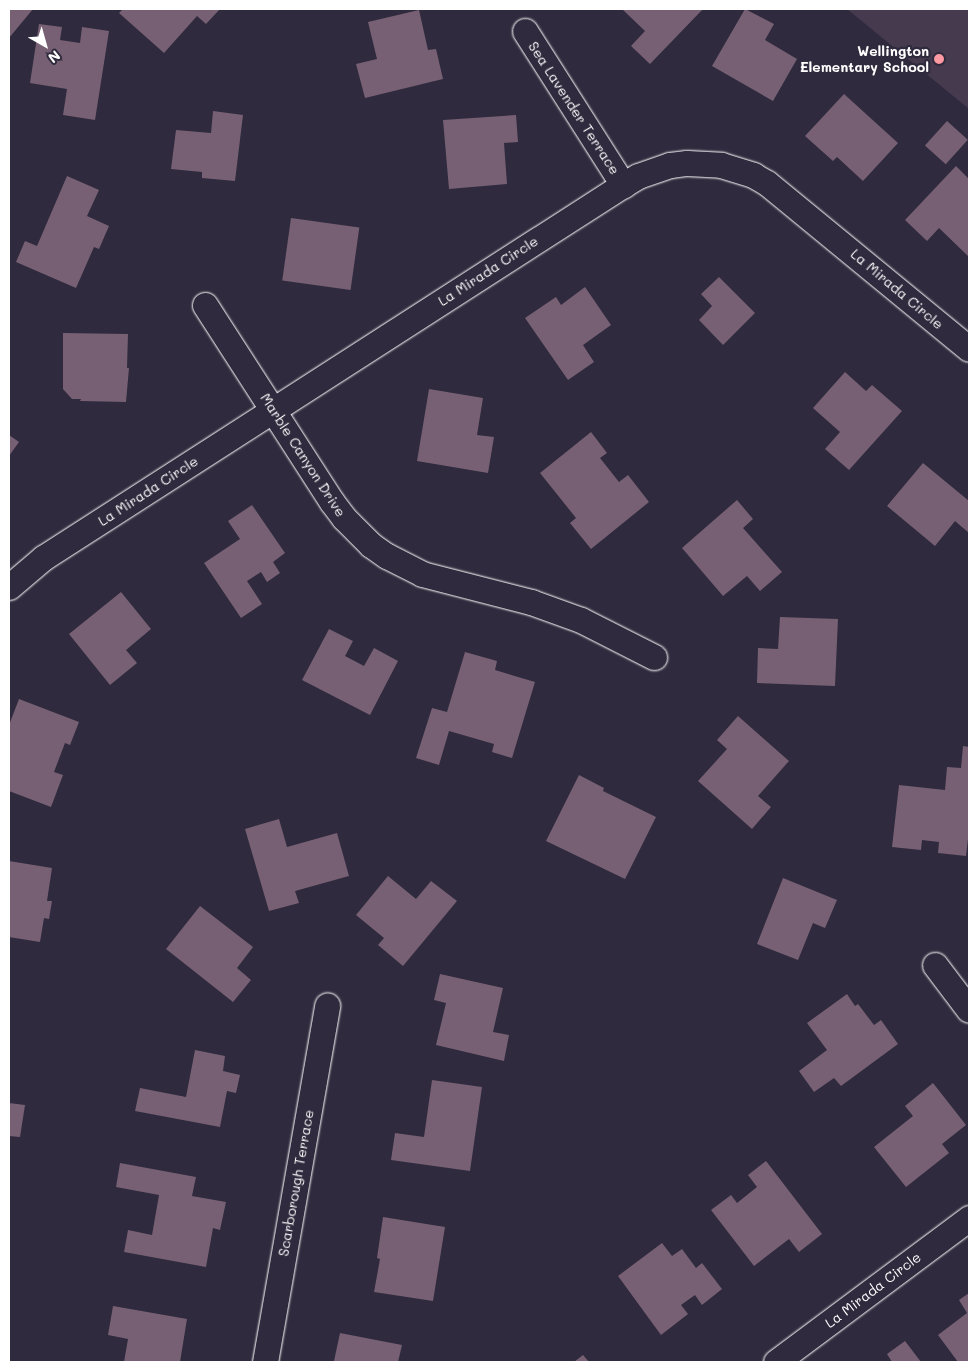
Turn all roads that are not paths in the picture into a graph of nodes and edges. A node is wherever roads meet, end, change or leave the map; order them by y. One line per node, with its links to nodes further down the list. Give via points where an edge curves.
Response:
1 (524, 32): 2 (street, Sea Lavender Terrace)
2 (623, 184): 4 (street, La Mirada Circle, via 654,170 687,163 721,165 753,175 781,192); 5 (street, La Mirada Circle)
3 (205, 305): 5 (street, Marble Canyon Drive)
4 (969, 349)
5 (273, 410): 6 (street, La Mirada Circle, via 43,558); 7 (street, Marble Canyon Drive, via 344,518 356,532 387,556 422,574 531,602 581,620)
6 (9, 587)
7 (654, 657)
8 (936, 965): 10 (street)
9 (326, 1005): 12 (street, Scarborough Terrace)
10 (969, 1010)
11 (969, 1218): 13 (street, La Mirada Circle)
12 (265, 1362)
13 (776, 1362)

